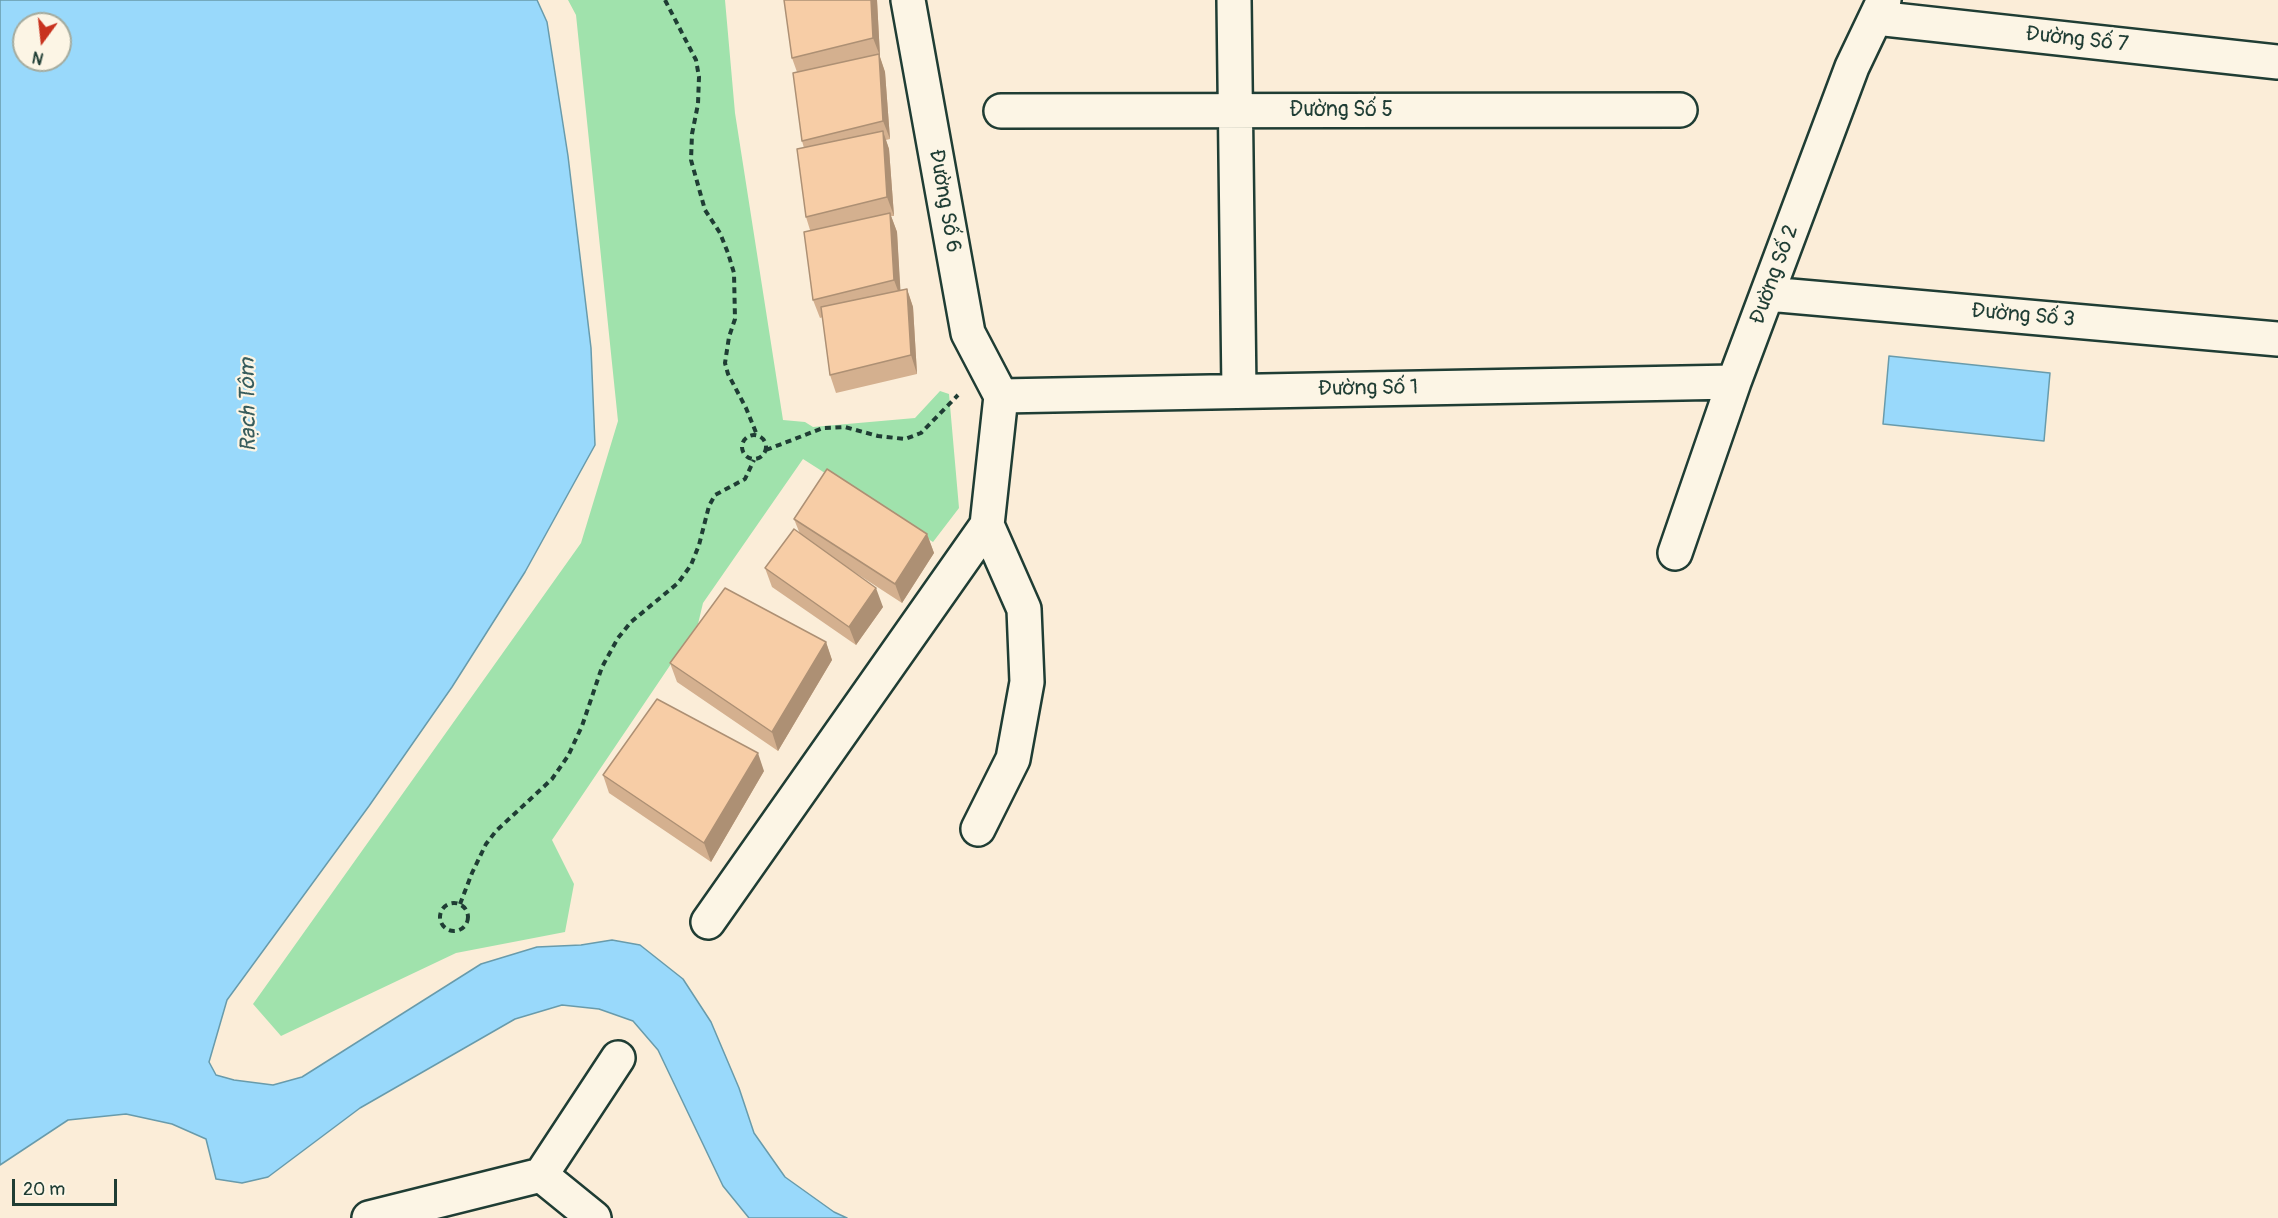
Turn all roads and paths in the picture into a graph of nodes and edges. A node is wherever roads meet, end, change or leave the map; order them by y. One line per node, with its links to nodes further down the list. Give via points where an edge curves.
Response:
1 (665, 0): 15 (path, via 696,60 698,104 690,160 705,210 720,233 734,273 735,320 725,363)
2 (908, 0): 14 (street, Đường Số 6, via 968,333)
3 (1234, 0): 8 (street)
4 (1880, 9): 5 (street, Đường Số 7); 9 (street, Đường Số 2, via 1852,67)
5 (2278, 62)
6 (1680, 110): 8 (street, Đường Số 5)
7 (1001, 111): 8 (street, Đường Số 5)
8 (1235, 111): 12 (street)
9 (1768, 294): 10 (street, Đường Số 3); 11 (street, Đường Số 2)
10 (2278, 339)
11 (1734, 382): 12 (street, Đường Số 1); 19 (street, Đường Số 2)
12 (1239, 391): 14 (street, Đường Số 1)
13 (958, 395): 16 (path, via 921,433 905,439 845,427 824,428)
14 (1001, 396): 18 (street)
15 (757, 435): 16 (path, via 766,442); 17 (path, via 745,438 742,446 744,455)
16 (766, 450): 17 (path)
17 (754, 460): 21 (path, via 745,479 715,495 691,566 618,638 602,667 568,756 552,779 496,831)
18 (987, 525): 20 (street, via 1024,609 1027,681 1013,759); 22 (street)
19 (1675, 553)
20 (978, 829)
21 (460, 904): 21 (path, via 467,913 467,922 457,931 447,929 441,923 442,910 448,904)
22 (708, 922)
23 (618, 1058): 24 (street)
24 (541, 1175): 25 (street); 26 (street)
25 (369, 1218)
26 (594, 1218)

